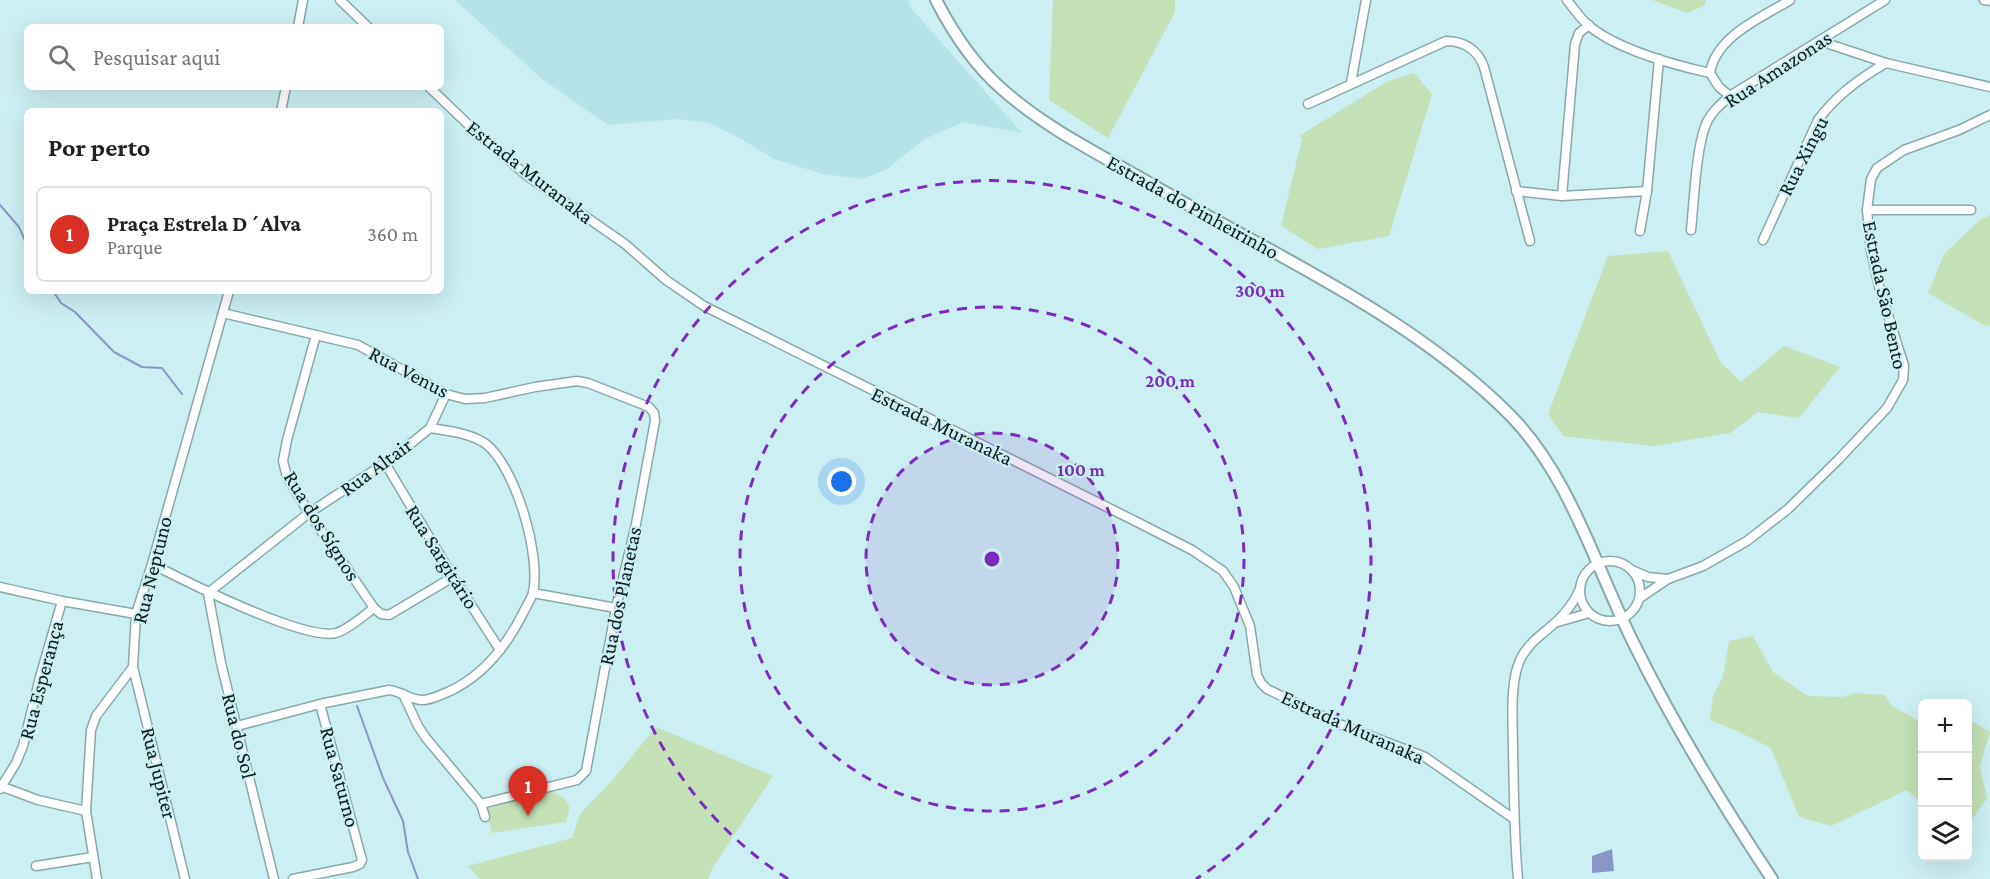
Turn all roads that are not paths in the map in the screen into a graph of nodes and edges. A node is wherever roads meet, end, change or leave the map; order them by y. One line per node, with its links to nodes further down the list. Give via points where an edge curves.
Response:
1 (303, 0): 10 (street)
2 (340, 0): 11 (street)
3 (936, 0): 43 (main road, Estrada do Pinheirinho, via 955,34 985,72 1047,124 1315,275 1424,342 1455,366 1510,415 1533,442 1558,482)
4 (1366, 0): 17 (street)
5 (1567, 0): 12 (street)
6 (1790, 0): 16 (street, via 1726,42 1714,58)
7 (1885, 0): 13 (street, Rua Amazonas)
8 (1984, 0): 9 (street)
9 (1990, 2)
10 (299, 24)
11 (365, 24)
12 (1589, 25): 14 (street, via 1602,35); 27 (street, via 1579,33 1575,44)
13 (1820, 41): 15 (street); 21 (street, Rua Amazonas)
14 (1659, 59): 16 (street); 26 (street)
15 (1886, 63): 18 (street); 32 (street, Rua Xingu, via 1842,93 1818,120)
16 (1710, 73): 21 (street)
17 (1351, 83): 22 (street); 25 (street, via 1446,41 1470,47 1484,67)
18 (1990, 87)
19 (285, 90): 23 (street)
20 (432, 90): 68 (street, Estrada Muranaka, via 526,175 625,244 666,280 704,306 1206,558 1234,586 1251,626 1257,675 1267,689 1339,724 1425,758)
21 (1730, 96): 30 (street, Rua Amazonas, via 1718,106 1704,128)
22 (1308, 104)
23 (282, 108)
24 (1990, 115): 28 (street, Estrada São Bento, via 1889,158 1871,179)
25 (1516, 191): 27 (street); 33 (street)
26 (1647, 191): 27 (street); 31 (street)
27 (1562, 196)
28 (1867, 210): 29 (street); 46 (street, Estrada São Bento, via 1877,277 1904,366 1898,391 1873,423 1788,509 1733,550)
29 (1971, 210)
30 (1691, 230)
31 (1640, 231)
32 (1763, 240)
33 (1530, 241)
34 (228, 294): 35 (street, Rua Neptuno)
35 (223, 313): 36 (street, Rua Venus); 42 (street, Rua Neptuno)
36 (316, 335): 37 (street, Rua Venus, via 369,350); 41 (street, Rua dos Sígnos, via 283,461 287,477)
37 (446, 394): 38 (street, Rua Venus, via 485,399 577,381 649,407); 39 (street)
38 (655, 421): 54 (street, Rua dos Planetas)
39 (429, 428): 40 (street, Rua Altair); 50 (street, via 477,439 494,454 513,486 528,524)
40 (385, 463): 41 (street, Rua Altair); 45 (street, Rua Sargitário)
41 (309, 513): 49 (street, Rua Altair); 53 (street, Rua dos Sígnos)
42 (152, 564): 49 (street); 56 (street, Rua Neptuno)
43 (1597, 564): 44 (street, via 1616,562); 48 (street, via 1589,570); 57 (main road, Estrada do Pinheirinho)
44 (1633, 571): 46 (street); 51 (street)
45 (453, 577): 53 (street, via 388,615); 59 (street, Rua Sargitário)
46 (1668, 579): 51 (street, Estrada São Bento)
47 (0, 587): 52 (street)
48 (1580, 588): 55 (street); 58 (street, via 1571,607)
49 (208, 592): 53 (street, via 321,633 339,631); 63 (street, Rua do Sol)
50 (533, 593): 54 (street); 59 (street, Rua Saturno)
51 (1640, 598): 57 (street, via 1637,607)
52 (62, 601): 56 (street); 64 (street, Rua Esperança, via 23,746)
53 (374, 608)
54 (616, 608): 65 (street, Rua dos Planetas, via 586,771 577,780)
55 (1589, 613): 57 (street, via 1604,621); 58 (street)
56 (136, 614): 60 (street, Rua Neptuno)
57 (1622, 619): 76 (main road, Estrada do Pinheirinho, via 1718,797)
58 (1555, 623): 68 (street, via 1528,646 1516,676)
59 (500, 650): 61 (street, Rua Saturno, via 475,677 438,696 418,700)
60 (133, 667): 66 (street, via 100,710 91,730); 72 (street, Rua Jupiter)
61 (403, 694): 62 (street, Rua Saturno, via 389,690); 65 (street, via 426,738)
62 (320, 704): 63 (street); 74 (street, Rua Saturno, via 362,862)
63 (237, 726): 73 (street, Rua do Sol)
64 (0, 787): 66 (street)
65 (481, 804): 67 (street)
66 (86, 811): 69 (street)
67 (485, 817)
68 (1514, 819): 75 (street)
69 (93, 857): 70 (street); 71 (street)
70 (36, 866)
71 (98, 879)
72 (185, 879)
73 (274, 879)
74 (293, 879)
75 (1518, 879)
76 (1772, 879)

